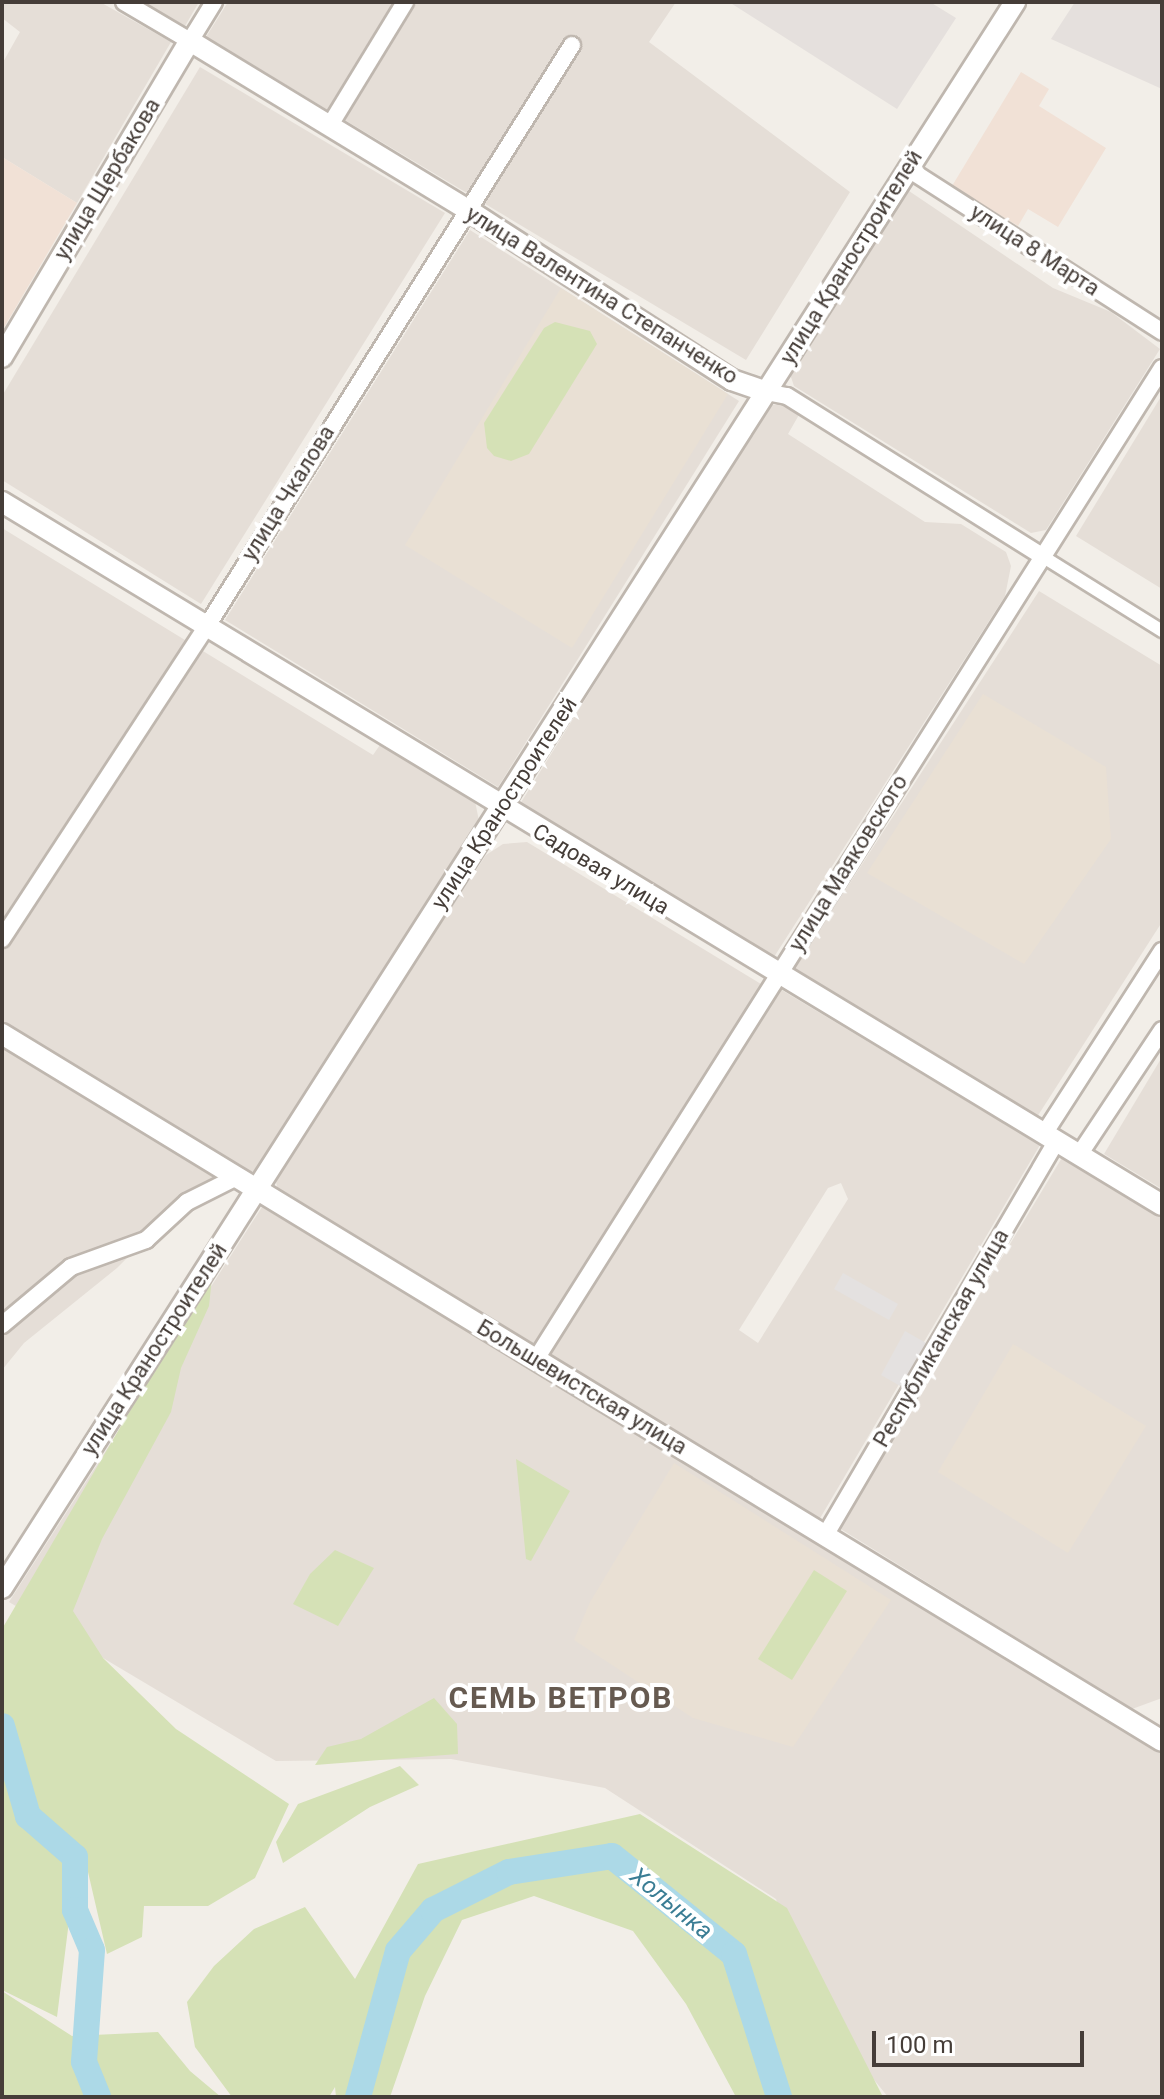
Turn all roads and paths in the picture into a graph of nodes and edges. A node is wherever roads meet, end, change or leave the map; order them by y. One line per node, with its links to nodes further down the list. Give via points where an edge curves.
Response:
1 (124, 2): 5 (street, улица Валентина Степанченко)
2 (214, 2): 5 (street, улица Щербакова)
3 (405, 2): 7 (street)
4 (1010, 10): 8 (street, улица Краностроителей)
5 (190, 41): 7 (street, улица Валентина Степанченко); 11 (street, улица Щербакова)
6 (572, 45): 9 (street, улица Чкалова)
7 (330, 125): 9 (street, улица Валентина Степанченко)
8 (907, 168): 10 (street, улица 8 Марта); 13 (street, улица Краностроителей)
9 (468, 210): 13 (street, улица Валентина Степанченко, via 732,380); 16 (street, улица Чкалова)
10 (1162, 332)
11 (2, 357)
12 (1162, 368): 15 (street, улица Маяковского)
13 (766, 392): 15 (street, улица Валентина Степанченко, via 787,396); 18 (street, улица Краностроителей)
14 (2, 502): 16 (street, Садовая улица)
15 (1042, 556): 17 (street, улица Валентина Степанченко); 21 (street, улица Маяковского)
16 (207, 626): 18 (street, Садовая улица); 19 (street, улица Чкалова)
17 (1162, 631)
18 (501, 808): 21 (street, Садовая улица); 27 (street, улица Краностроителей)
19 (2, 939)
20 (1162, 951): 24 (street, Республиканская улица)
21 (777, 976): 24 (street, Садовая улица); 30 (street, улица Маяковского)
22 (1162, 1030): 25 (street)
23 (2, 1034): 26 (street, Большевистская улица)
24 (1050, 1138): 25 (street, Садовая улица); 31 (street, Республиканская улица)
25 (1079, 1155): 28 (street, Садовая улица)
26 (237, 1177): 27 (street, Большевистская улица); 29 (street, via 187,1202 146,1240 71,1267)
27 (256, 1189): 30 (street, Большевистская улица); 32 (street, улица Краностроителей)
28 (1162, 1205)
29 (2, 1325)
30 (536, 1359): 31 (street, Большевистская улица)
31 (826, 1534): 33 (street, Большевистская улица)
32 (2, 1588)
33 (1160, 1749)

